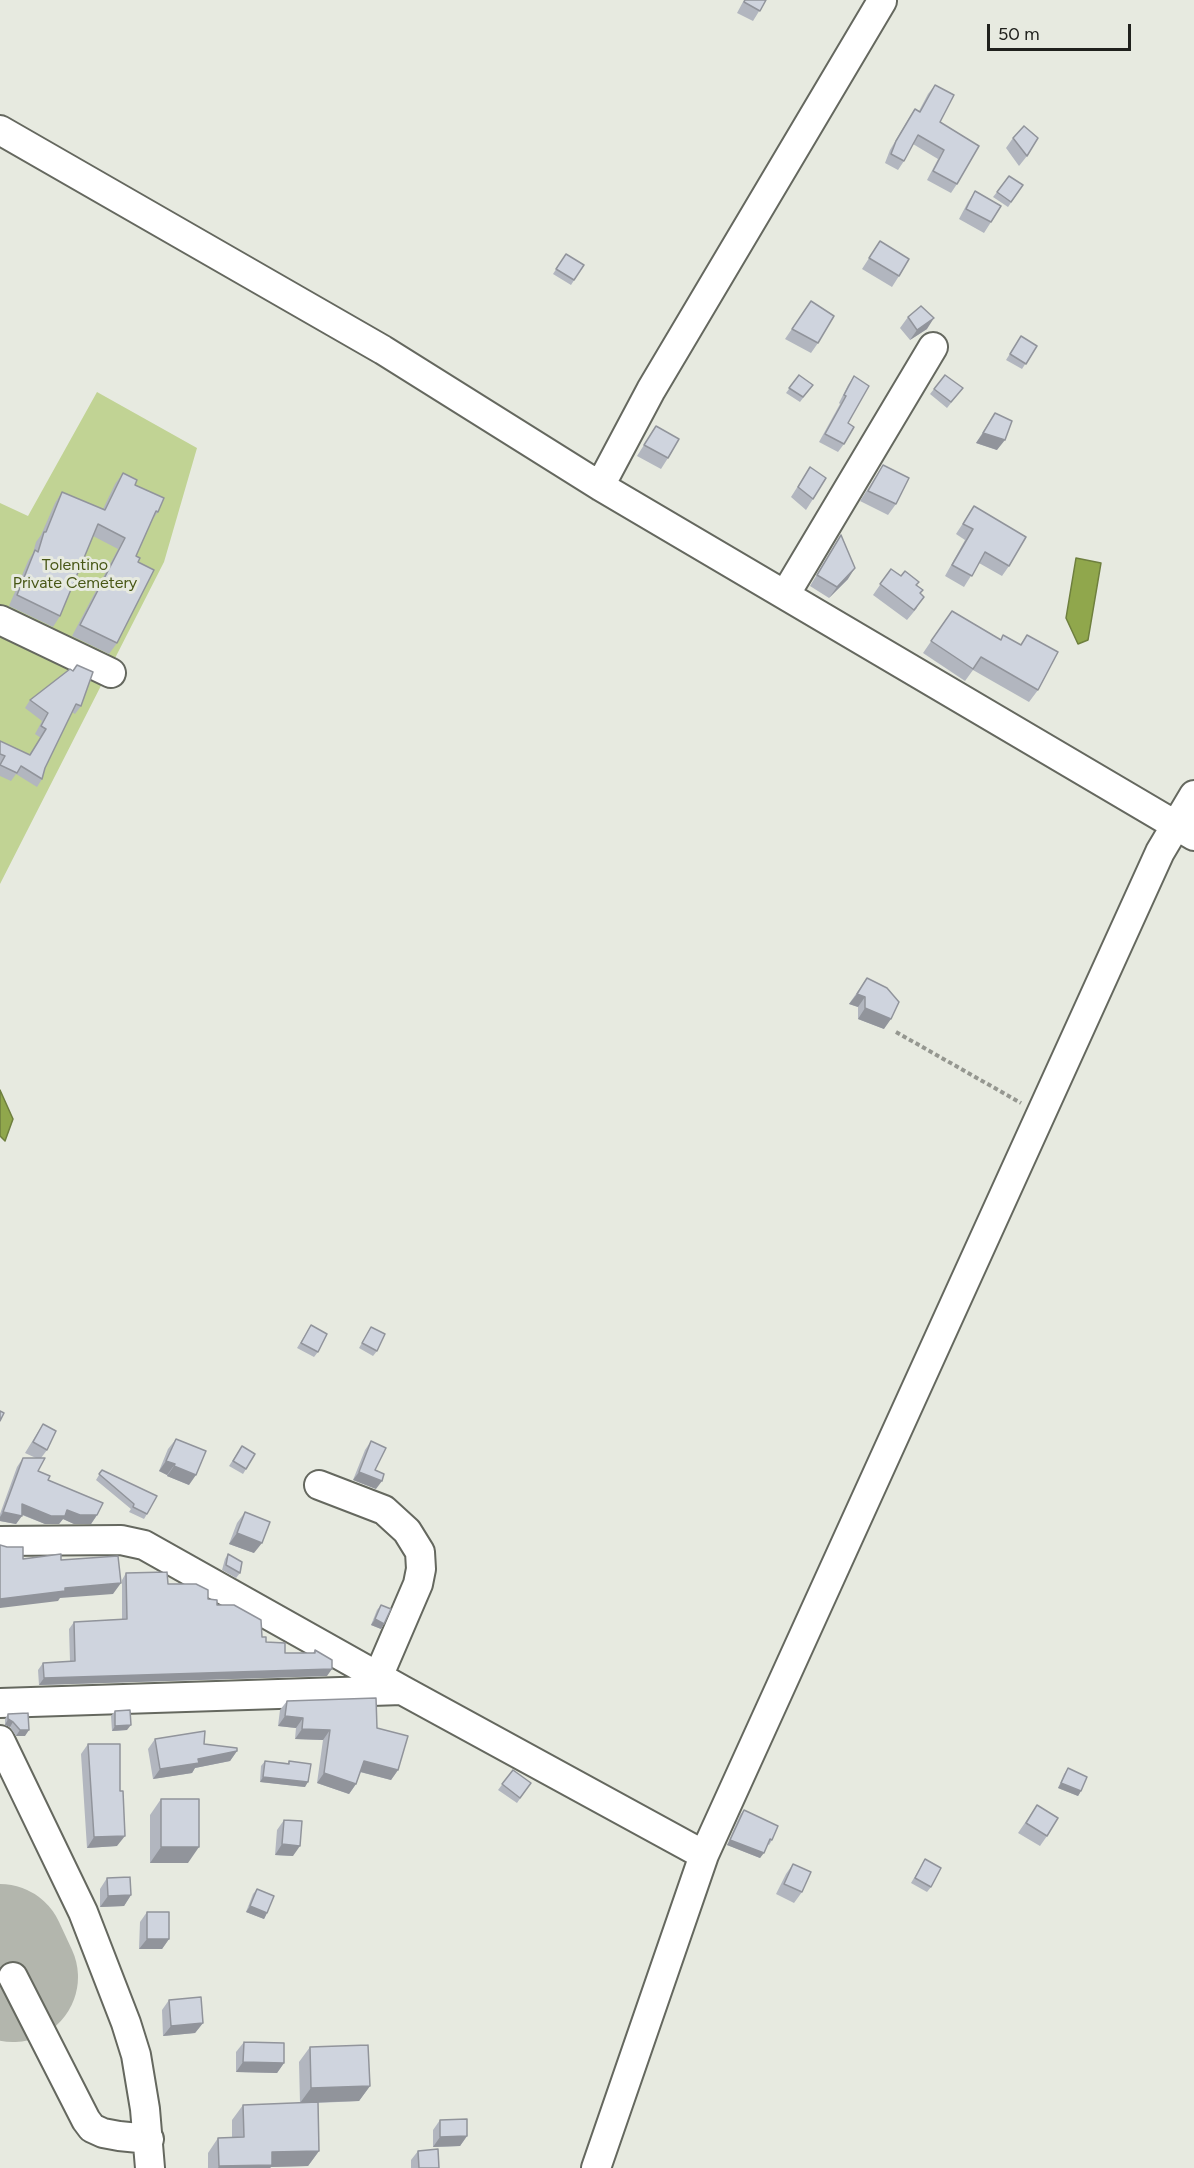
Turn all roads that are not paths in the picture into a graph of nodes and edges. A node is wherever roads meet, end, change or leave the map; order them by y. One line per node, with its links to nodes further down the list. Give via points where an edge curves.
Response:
1 (882, 1): 4 (street, via 657,380)
2 (0, 130): 4 (street, via 383,350)
3 (933, 347): 5 (street)
4 (600, 486): 5 (street)
5 (785, 595): 9 (street)
6 (0, 620): 7 (street)
7 (111, 673)
8 (1194, 795): 9 (street)
9 (1185, 831): 15 (street, via 1160,852)
10 (319, 1485): 12 (street, via 384,1510 407,1532 420,1552 422,1569)
11 (0, 1541): 12 (street, via 136,1542)
12 (390, 1683): 13 (street); 15 (street)
13 (0, 1703)
14 (0, 1740): 17 (street, via 83,1912 126,2023 136,2055)
15 (704, 1855): 19 (street)
16 (13, 1977): 17 (street, via 92,2128)
17 (149, 2139): 18 (street)
18 (150, 2168)
19 (596, 2168)

